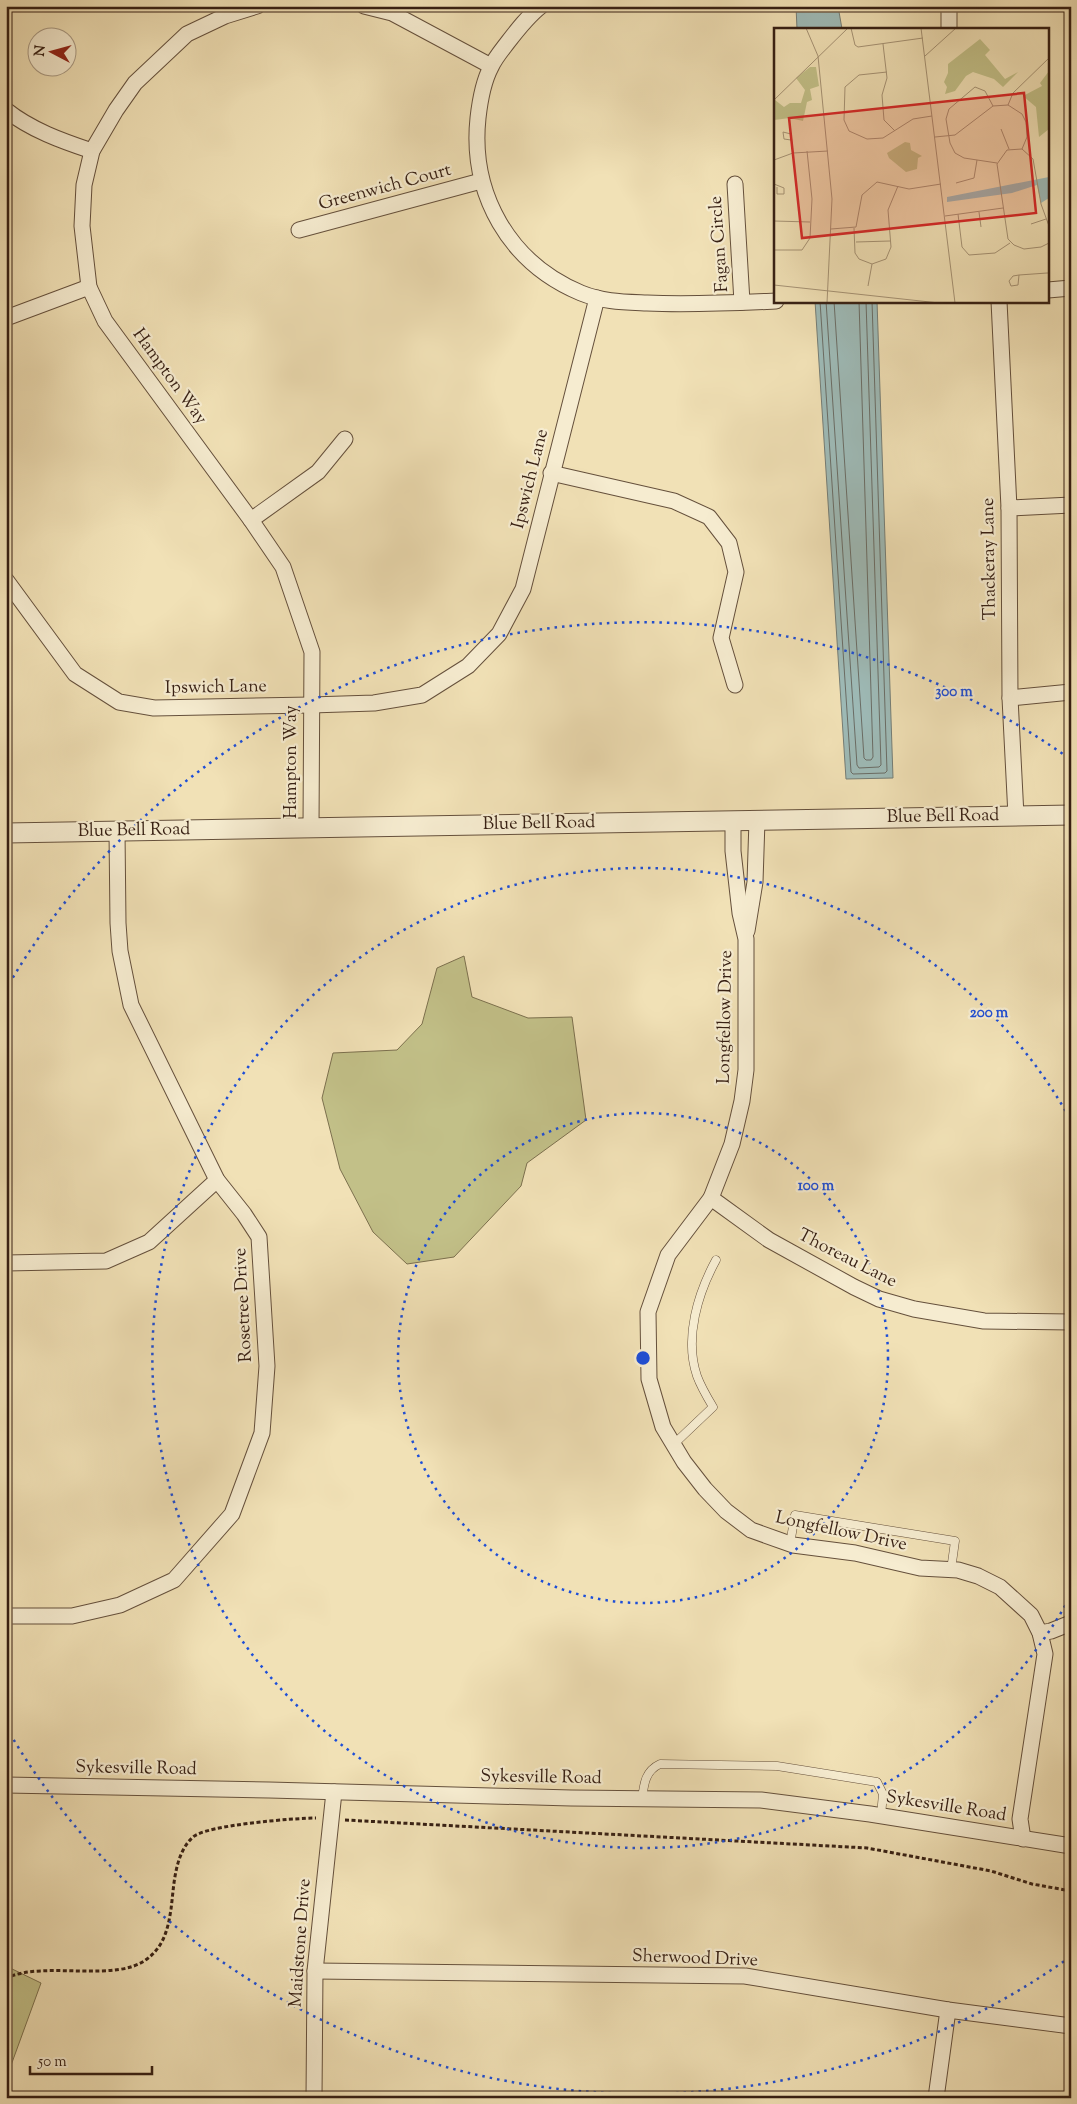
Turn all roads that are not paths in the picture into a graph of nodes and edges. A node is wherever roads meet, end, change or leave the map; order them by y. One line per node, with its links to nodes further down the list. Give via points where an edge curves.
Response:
1 (257, 6): 8 (street, Hampton Way, via 225,16 187,34 135,83)
2 (364, 6): 6 (street, via 392,12)
3 (541, 6): 6 (street, via 524,21)
4 (949, 6): 5 (street)
5 (949, 28)
6 (491, 66): 9 (street, via 480,103 475,142)
7 (6, 110): 8 (street, via 56,138)
8 (92, 151): 12 (street, Hampton Way, via 84,185 82,226)
9 (481, 181): 11 (street, Greenwich Court); 15 (street, via 497,217 518,250 564,285)
10 (735, 184): 17 (street, Fagan Circle)
11 (299, 230)
12 (89, 287): 19 (street); 24 (street, Hampton Way, via 104,321)
13 (1071, 288): 14 (street)
14 (1050, 290)
15 (597, 298): 17 (street, via 607,302 684,305); 21 (street, Ipswich Lane)
16 (774, 301): 17 (street)
17 (742, 302)
18 (999, 302): 23 (street, Thackeray Lane)
19 (6, 318)
20 (344, 439): 24 (street, via 318,472)
21 (552, 473): 26 (street, via 674,501 709,516 728,543 736,572 721,638); 29 (street, Ipswich Lane, via 523,589 499,634 468,666 422,695 374,703)
22 (1071, 505): 23 (street)
23 (1009, 508): 28 (street, Thackeray Lane)
24 (251, 520): 29 (street, Hampton Way, via 283,567 312,652)
25 (6, 580): 29 (street, Ipswich Lane, via 75,674 119,702 154,708)
26 (736, 685)
27 (1071, 692): 28 (street)
28 (1010, 698): 31 (street, Thackeray Lane)
29 (311, 705): 34 (street, Hampton Way)
30 (1071, 815): 31 (street, Blue Bell Road)
31 (1016, 816): 32 (street, Blue Bell Road)
32 (757, 820): 33 (street, Blue Bell Road); 37 (street, Longfellow Drive, via 755,882)
33 (733, 821): 34 (street, Blue Bell Road); 37 (street, Longfellow Drive, via 733,851)
34 (311, 828): 35 (street, Blue Bell Road)
35 (117, 832): 36 (street, Blue Bell Road); 38 (street, Rosetree Drive, via 120,951 131,1005)
36 (6, 833)
37 (746, 939): 39 (street, Longfellow Drive, via 746,1070 742,1101 732,1144)
38 (216, 1180): 41 (street, via 149,1242 106,1261); 46 (street, Rosetree Drive, via 259,1237 263,1291 266,1366 262,1433 232,1514 174,1580 120,1605 72,1616)
39 (711, 1198): 42 (street, Thoreau Lane, via 769,1240 879,1299 914,1309 984,1321); 43 (street, Longfellow Drive, via 668,1255 648,1312 649,1379 663,1427)
40 (716, 1260): 43 (lane, via 703,1287 694,1327 694,1364 713,1407)
41 (6, 1263)
42 (1071, 1322)
43 (674, 1444): 44 (street, Longfellow Drive, via 705,1490 726,1511 751,1530)
44 (790, 1544): 45 (street, Longfellow Drive, via 920,1568); 45 (lane, via 795,1515 955,1540)
45 (951, 1570): 48 (street, Longfellow Drive, via 978,1576 1000,1587 1030,1615)
46 (6, 1616)
47 (1071, 1623): 48 (street)
48 (1040, 1633): 53 (street, Longfellow Drive, via 1045,1654 1020,1819)
49 (6, 1785): 50 (street, Sykesville Road)
50 (334, 1792): 51 (street, Sykesville Road); 55 (street, Maidstone Drive)
51 (642, 1799): 52 (street, Sykesville Road, via 761,1800); 52 (lane, via 651,1768 660,1764 776,1766 877,1782 883,1794)
52 (881, 1815): 53 (street, Sykesville Road)
53 (1023, 1839): 54 (street, Sykesville Road)
54 (1071, 1846)
55 (315, 1971): 56 (street, Sherwood Drive, via 745,1976); 58 (street, Maidstone Drive)
56 (948, 2010): 57 (street, Sherwood Drive); 59 (street)
57 (1071, 2026)
58 (314, 2098)
59 (936, 2098)

